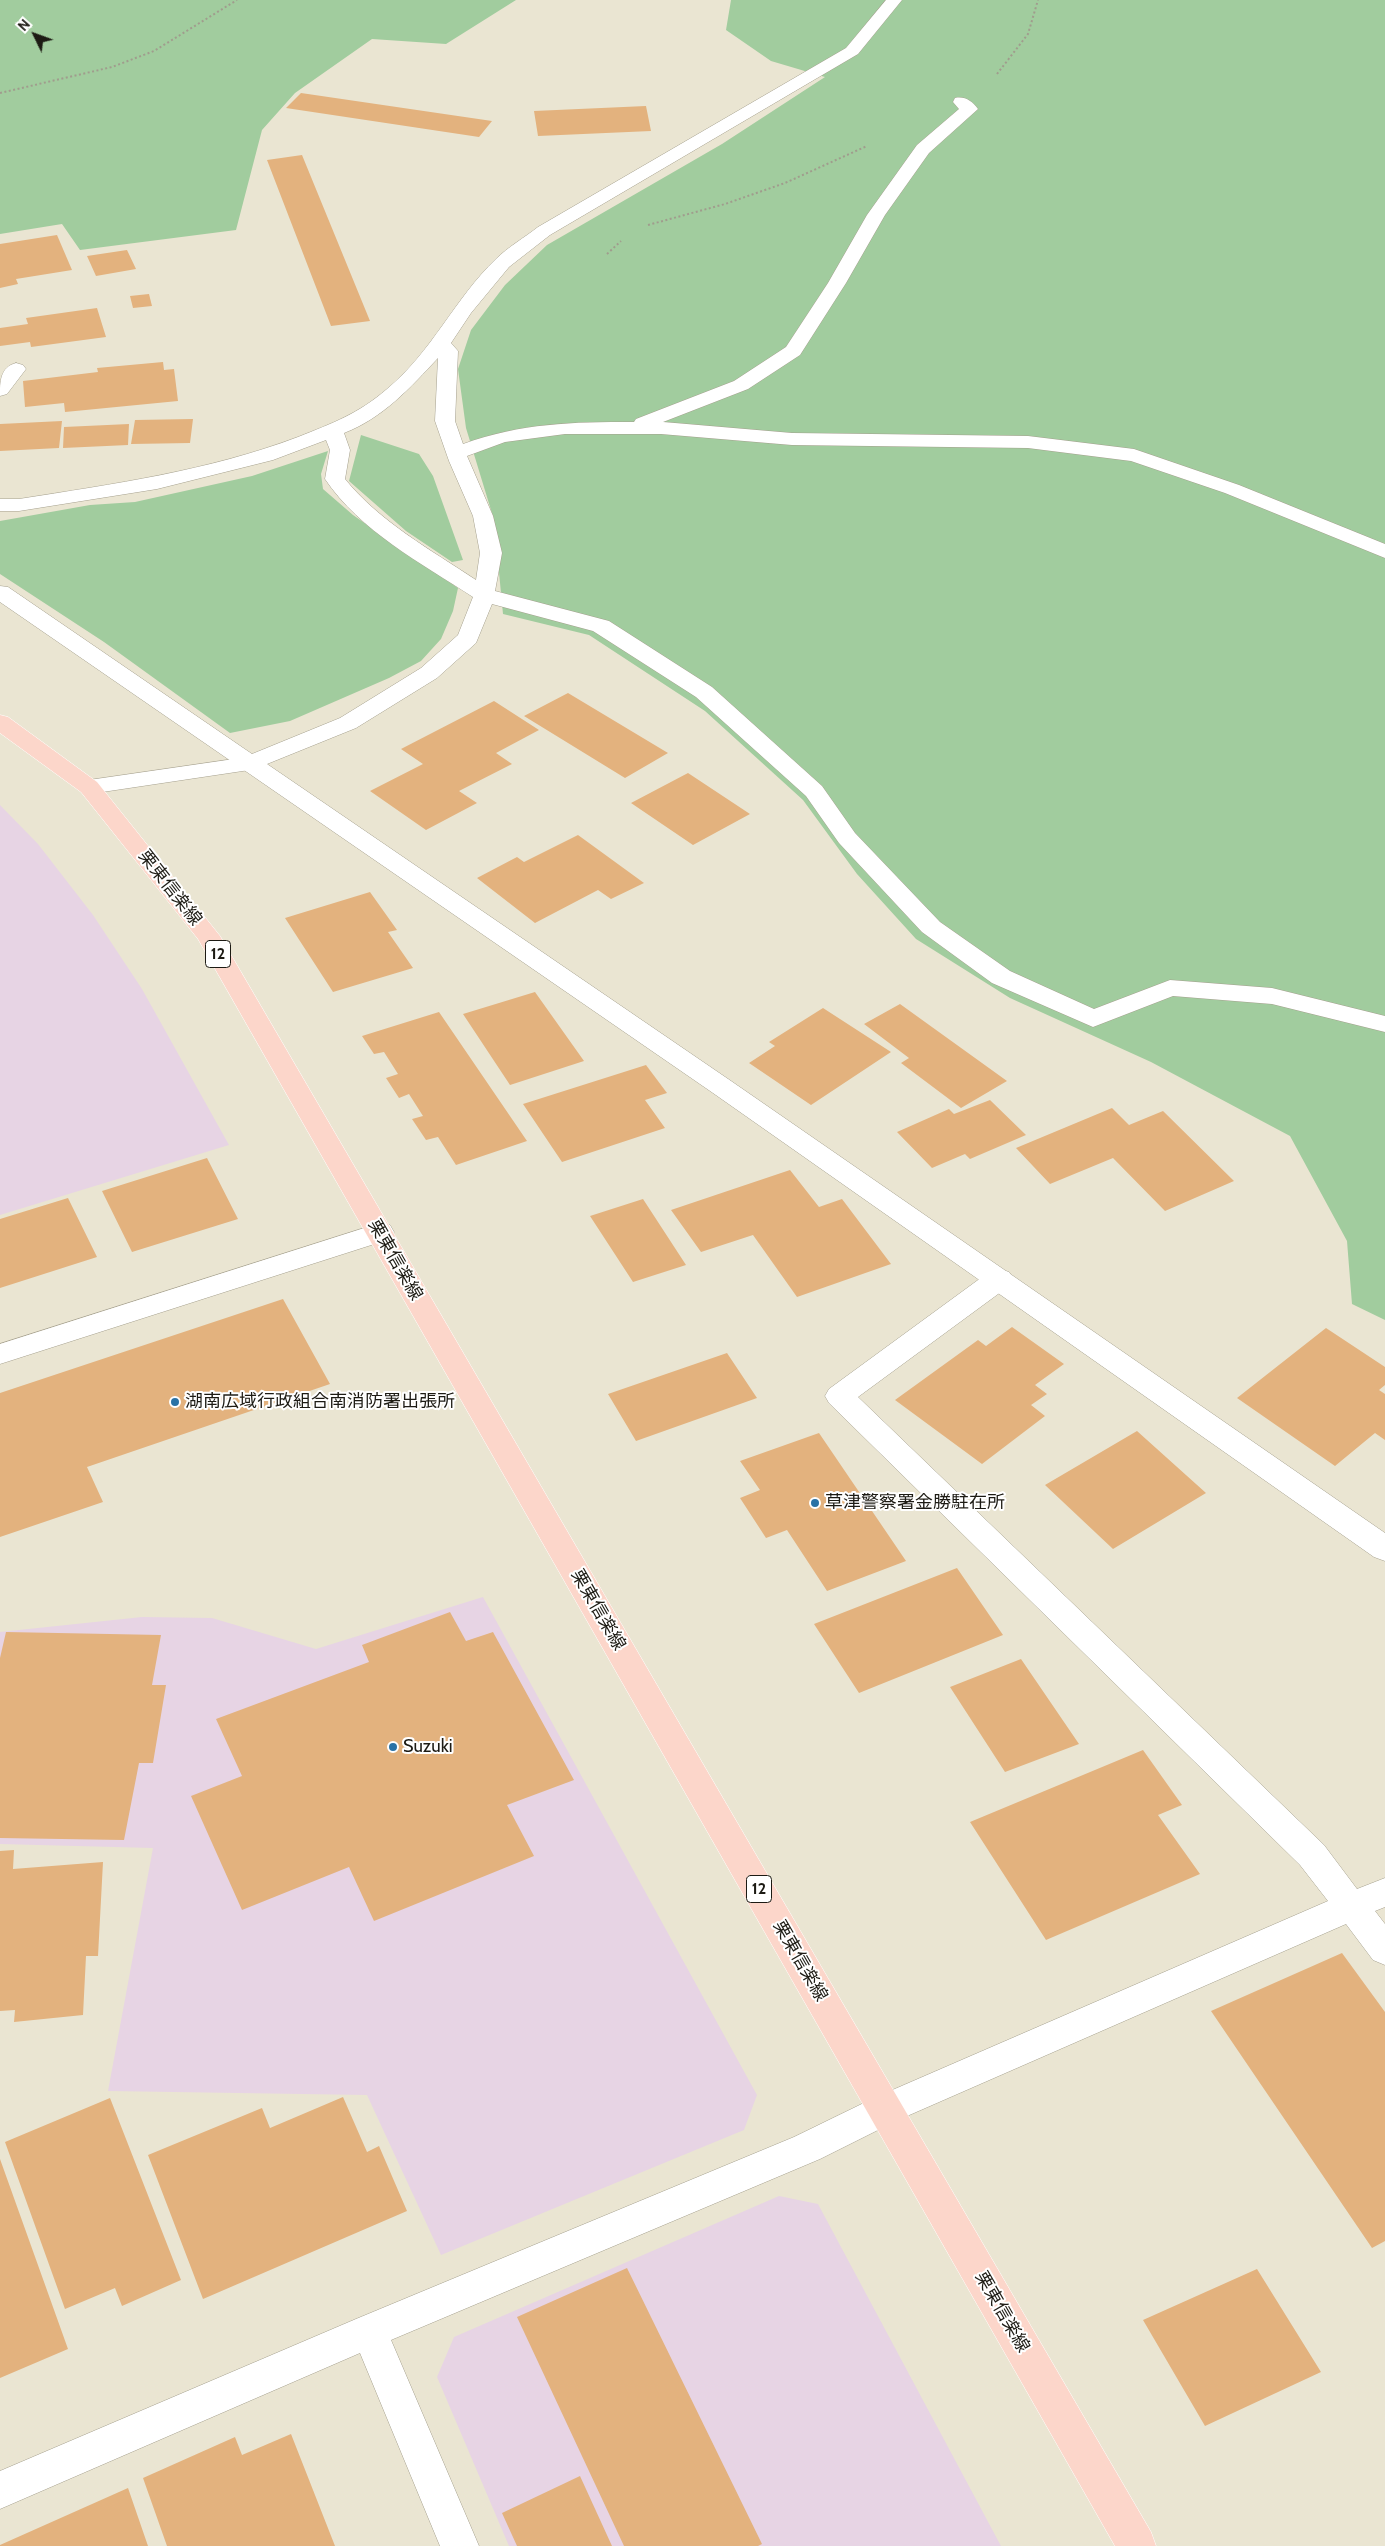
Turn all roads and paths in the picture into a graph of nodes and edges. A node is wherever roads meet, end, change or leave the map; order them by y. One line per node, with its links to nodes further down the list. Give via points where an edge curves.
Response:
1 (237, 0): 4 (path, via 154,51 112,67)
2 (894, 0): 10 (street, via 852,51 544,231 502,263 463,310)
3 (1038, 0): 5 (path, via 1028,34 995,77)
4 (0, 93)
5 (961, 102): 13 (street, via 968,109 918,156 876,215 794,351 741,385)
6 (875, 143): 7 (path, via 785,183)
7 (648, 225)
8 (626, 237): 9 (path)
9 (607, 254)
10 (441, 344): 14 (street, via 395,393 355,422); 15 (street, via 448,351 446,421)
11 (16, 368): 12 (street)
12 (0, 390)
13 (627, 428): 15 (street, via 565,428 502,438); 17 (street, via 792,439 1028,442 1134,455 1232,489)
14 (333, 430): 16 (street, via 266,456 157,483 19,505); 19 (street, via 340,450 334,479 350,498 394,535)
15 (456, 453): 19 (street, via 483,516 491,553)
16 (0, 505)
17 (1385, 552)
18 (0, 592): 21 (street, via 192,721)
19 (484, 595): 21 (street, via 468,638 429,673 348,723); 23 (street, via 601,626 704,692 814,791 847,838 931,927 1001,976 1093,1019 1170,988 1272,996)
20 (0, 722): 22 (main road, 栗東信楽線 / 12)
21 (248, 764): 22 (street); 25 (street)
22 (90, 787): 24 (main road, 栗東信楽線 / 12, via 208,936)
23 (1385, 1024)
24 (380, 1232): 26 (street); 31 (main road, 栗東信楽線 / 12)
25 (999, 1279): 27 (street); 29 (street, via 838,1396 1312,1855)
26 (0, 1354)
27 (1385, 1549)
28 (1385, 1892): 29 (street)
29 (1352, 1907): 30 (street); 31 (street)
30 (1385, 1950)
31 (886, 2109): 32 (street, via 807,2148); 35 (main road, 栗東信楽線 / 12)
32 (369, 2331): 33 (street); 34 (street)
33 (0, 2490)
34 (460, 2546)
35 (1137, 2546)

